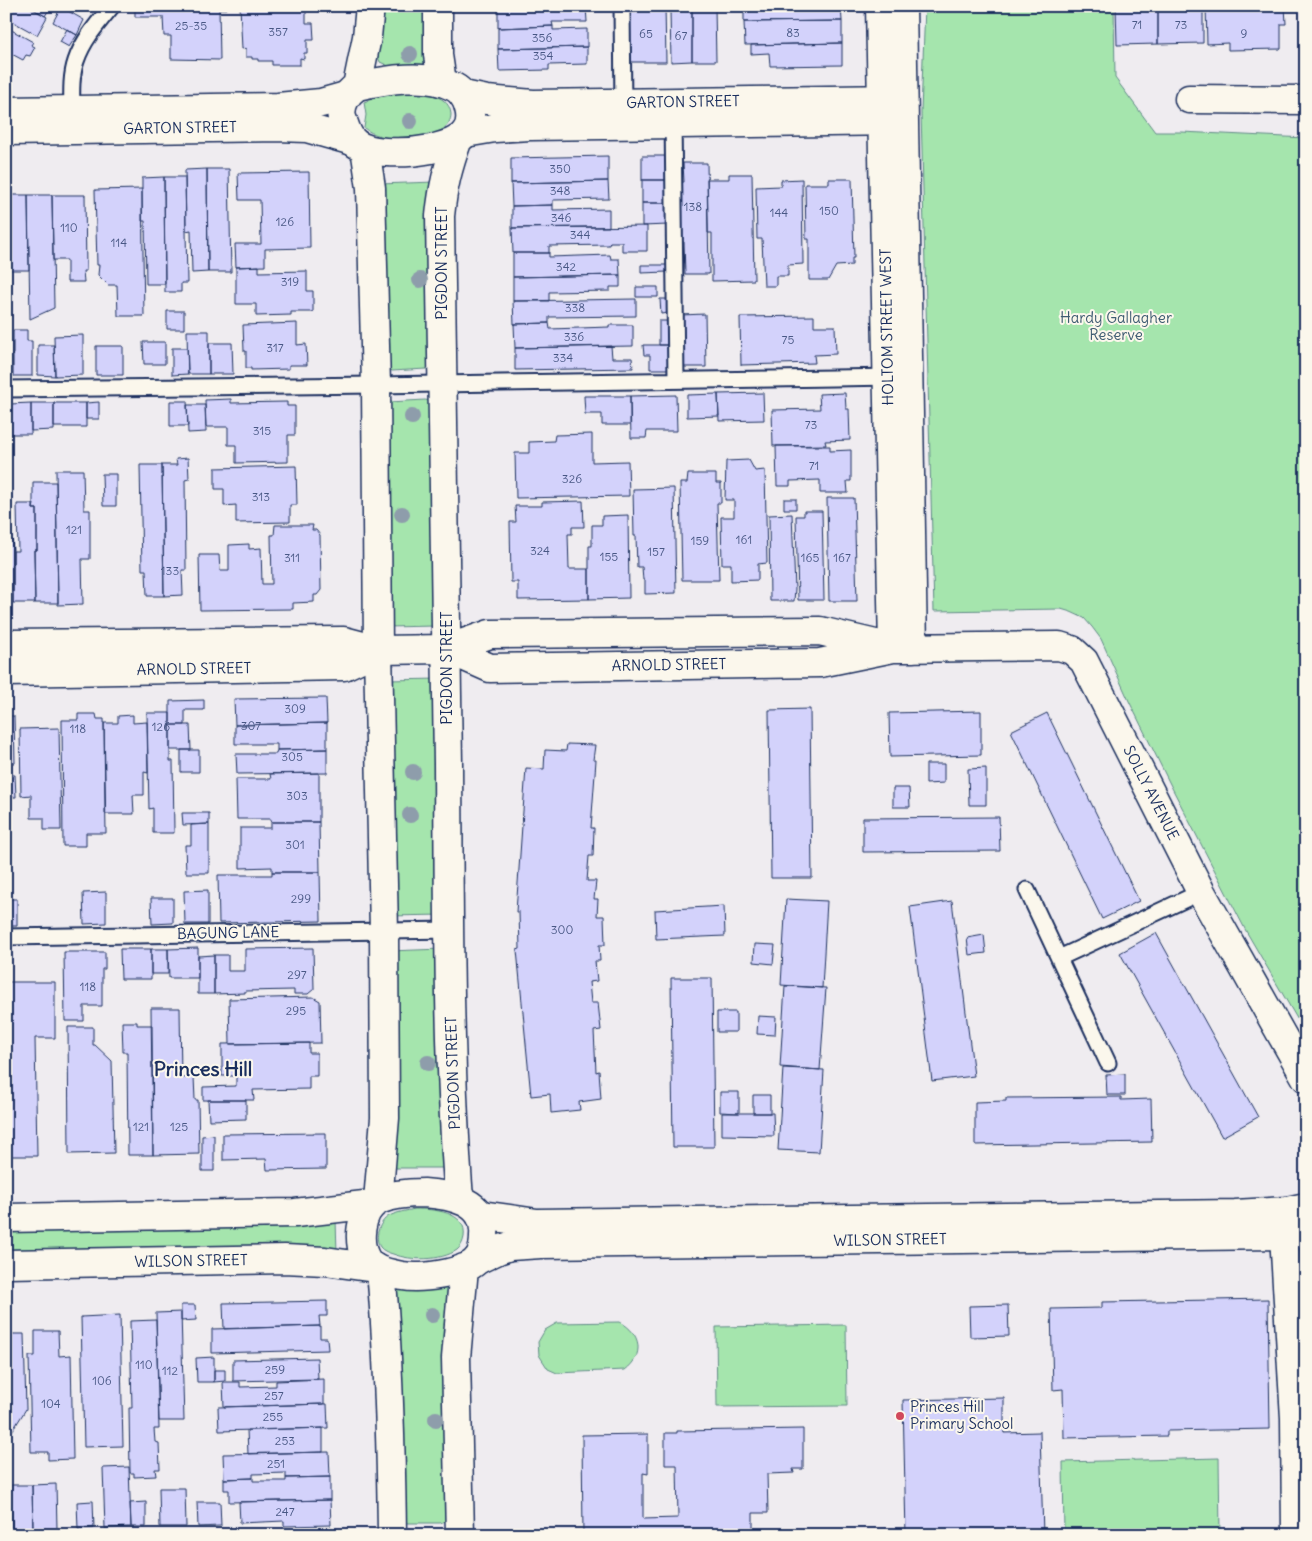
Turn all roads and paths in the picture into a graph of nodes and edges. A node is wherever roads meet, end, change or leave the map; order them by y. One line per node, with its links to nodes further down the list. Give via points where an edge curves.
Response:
1 (112, 6): 15 (lane, via 88,37 76,62)
2 (370, 6): 8 (street, via 367,37)
3 (438, 6): 7 (street, PIGDON STREET, via 438,56)
4 (622, 6): 14 (lane)
5 (880, 6): 11 (street, HOLTOM STREET WEST)
6 (902, 6): 11 (street, HOLTOM STREET WEST)
7 (453, 89): 8 (street, via 423,80 397,79); 14 (street, GARTON STREET, via 487,100); 17 (street, PIGDON STREET, via 470,115 469,125)
8 (351, 91): 15 (street, GARTON STREET, via 322,102 278,107); 18 (street, via 344,99 341,114 346,130)
9 (1189, 99): 10 (street)
10 (1306, 100)
11 (893, 110): 13 (street, GARTON STREET); 19 (street, HOLTOM STREET WEST)
12 (6, 111): 15 (street, GARTON STREET)
13 (673, 113): 14 (street, GARTON STREET); 20 (lane)
14 (623, 114): 17 (street, GARTON STREET, via 495,128)
15 (72, 120): 16 (street, GARTON STREET); 18 (street, GARTON STREET, via 307,128)
16 (6, 131)
17 (462, 136): 18 (street, via 445,146 402,152 386,152); 21 (street, PIGDON STREET, via 446,176 440,216)
18 (359, 144): 22 (street, via 371,188)
19 (898, 377): 20 (lane); 25 (street, HOLTOM STREET WEST)
20 (676, 380): 21 (lane)
21 (443, 384): 22 (lane); 26 (street, PIGDON STREET)
22 (376, 385): 23 (lane); 27 (street)
23 (6, 388)
24 (6, 644): 27 (street, ARNOLD STREET, via 344,641)
25 (903, 648): 26 (street, ARNOLD STREET, via 820,631 490,634); 30 (street, SOLLY AVENUE, via 1058,646 1072,650 1084,661)
26 (447, 649): 27 (street, ARNOLD STREET); 31 (street, PIGDON STREET)
27 (378, 650): 28 (street, ARNOLD STREET, via 344,666); 32 (street)
28 (6, 672)
29 (1027, 890): 34 (lane)
30 (1201, 892): 34 (lane); 36 (street, SOLLY AVENUE)
31 (450, 930): 32 (lane, BAGUNG LANE); 37 (street, PIGDON STREET)
32 (384, 931): 33 (lane, BAGUNG LANE); 38 (street, via 386,1118)
33 (6, 937)
34 (1059, 958): 35 (lane)
35 (1108, 1063)
36 (1306, 1078)
37 (459, 1199): 38 (street, via 424,1193 401,1194); 40 (street, via 473,1206)
38 (376, 1202): 41 (street, via 294,1213); 45 (street, via 365,1215 361,1231 364,1254)
39 (1306, 1207): 40 (street, WILSON STREET, via 1235,1214 537,1223)
40 (481, 1215): 44 (street, via 484,1241)
41 (6, 1218)
42 (1295, 1234): 44 (street, WILSON STREET, via 541,1244 510,1246); 48 (street)
43 (6, 1264): 45 (street, WILSON STREET, via 285,1259 324,1261)
44 (470, 1264): 45 (street, via 447,1273 417,1277); 47 (street, via 456,1358)
45 (378, 1270): 46 (street, via 384,1306 390,1410)
46 (392, 1535)
47 (460, 1535)
48 (1296, 1535)

